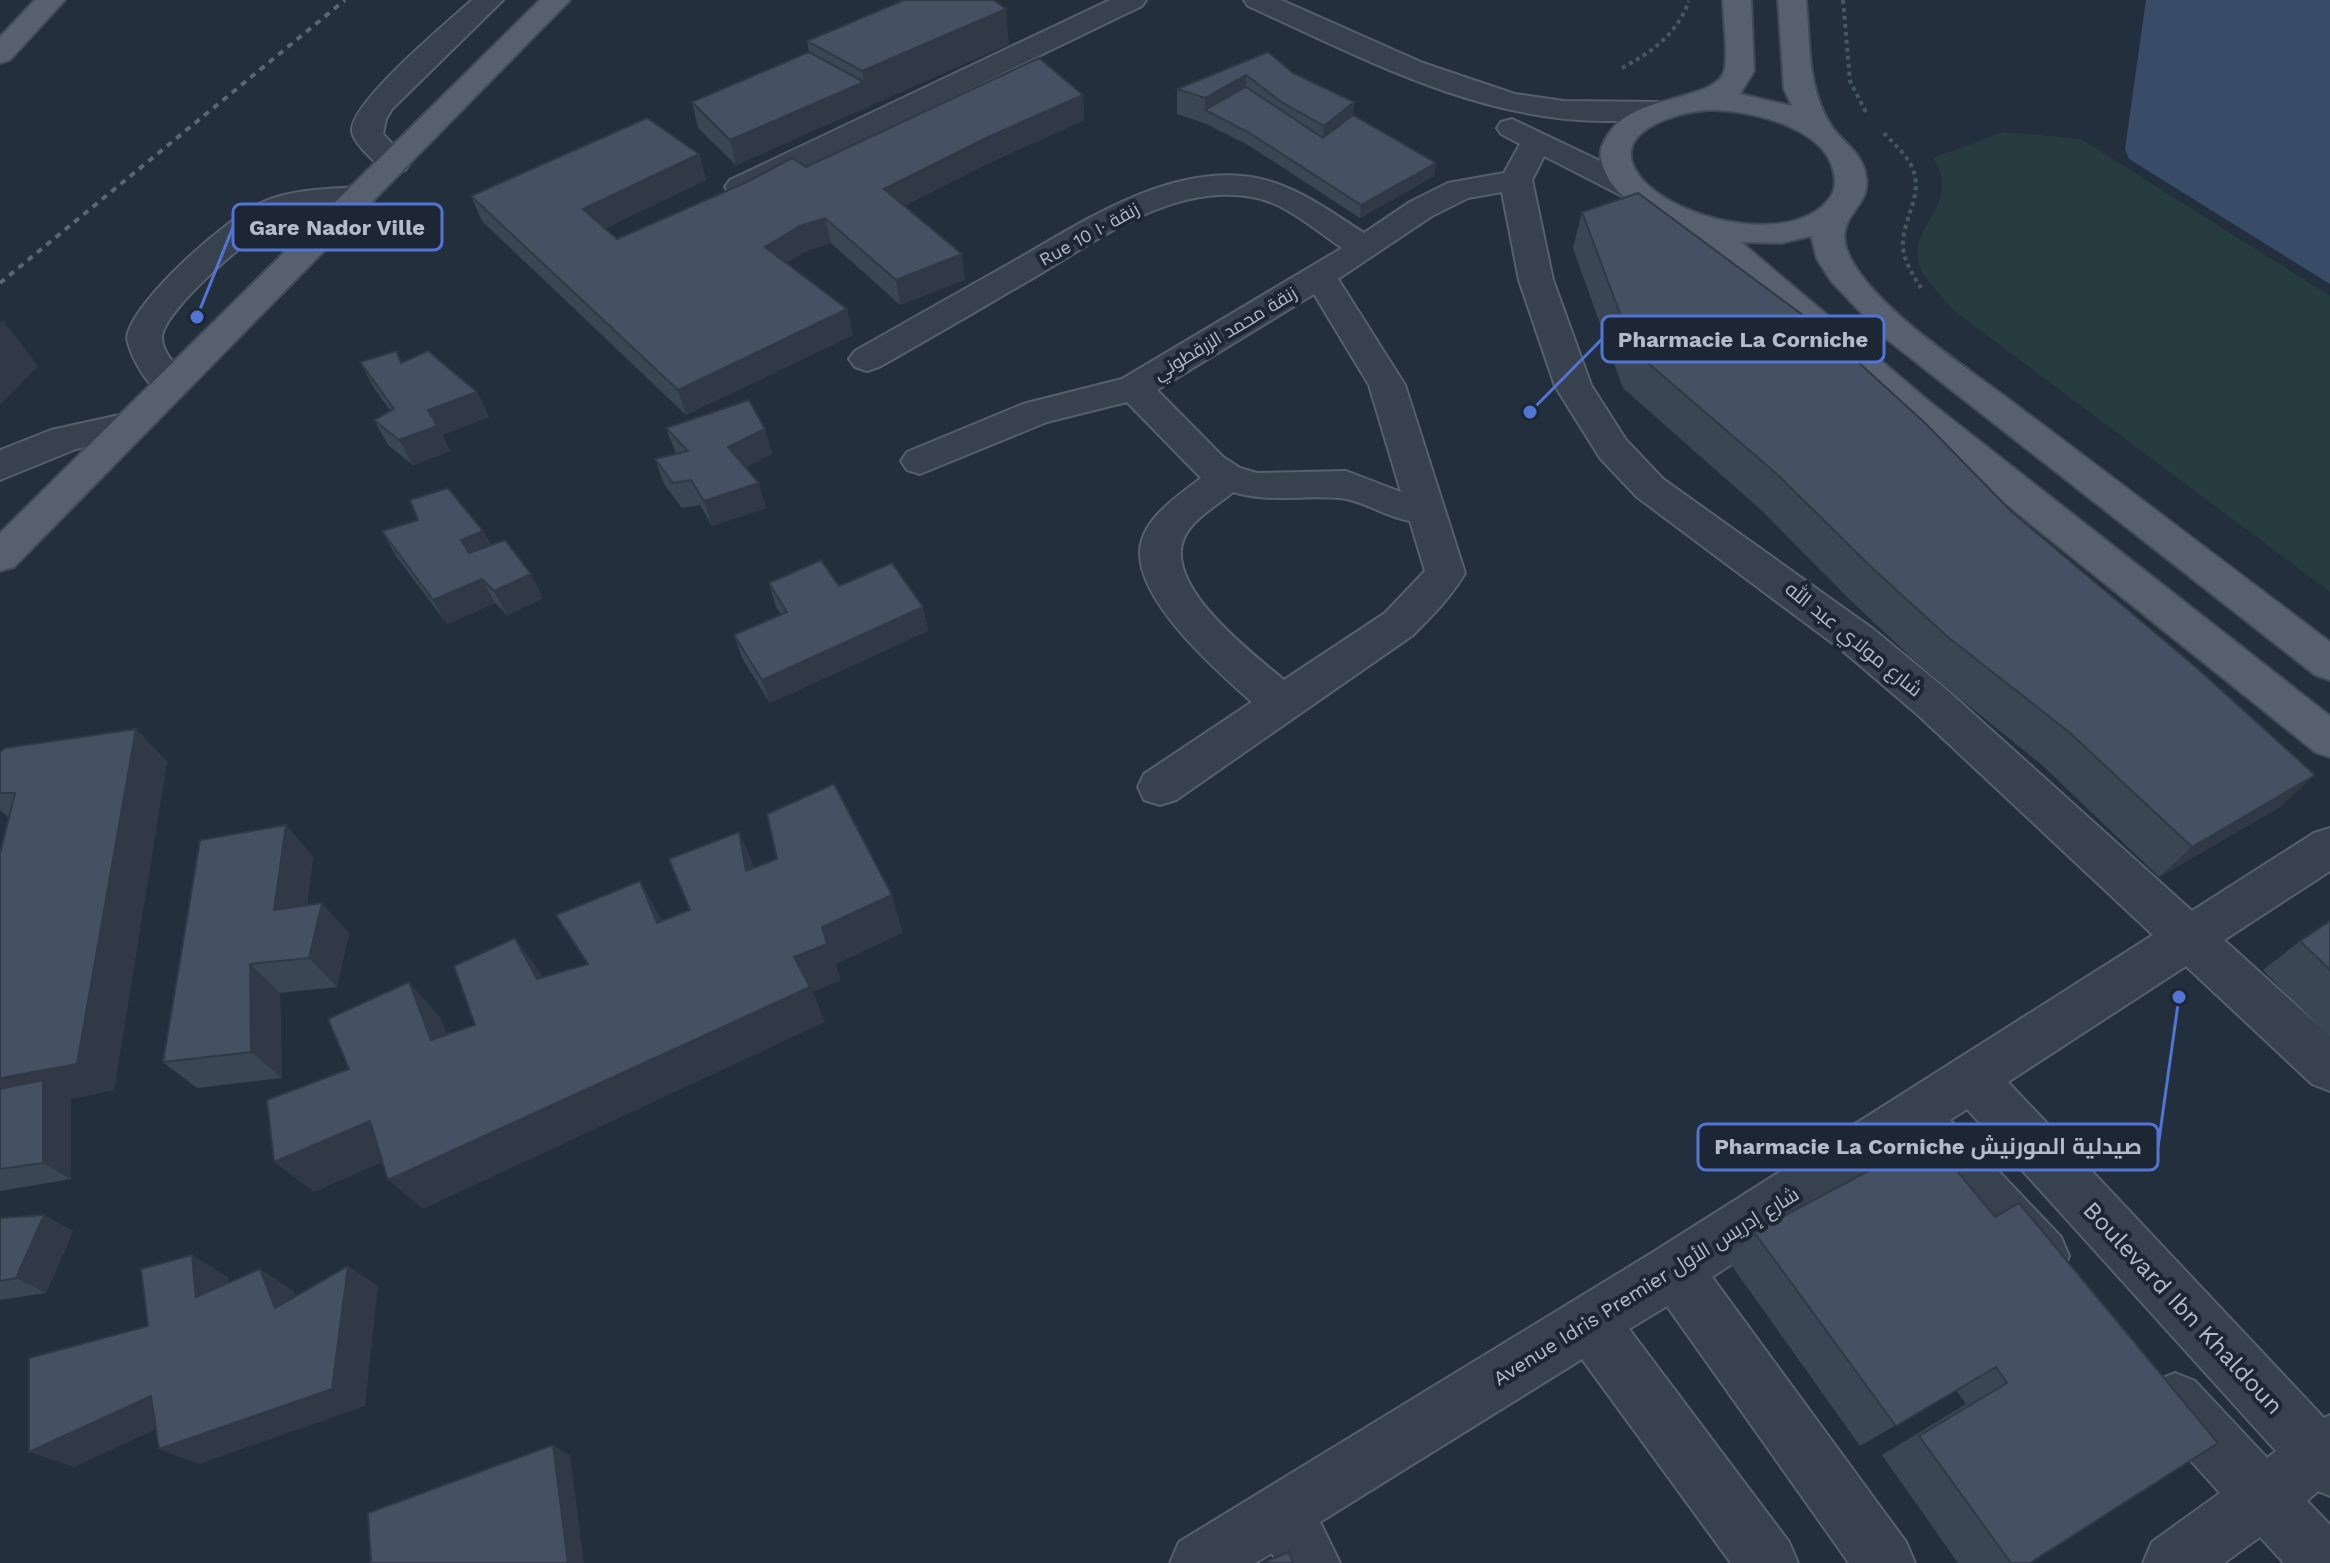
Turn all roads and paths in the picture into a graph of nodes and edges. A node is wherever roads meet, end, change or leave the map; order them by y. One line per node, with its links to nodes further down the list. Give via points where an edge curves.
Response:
1 (51, 0): 9 (main road)
2 (489, 0): 17 (street, via 375,110 367,134)
3 (556, 0): 17 (main road)
4 (1132, 0): 21 (street)
5 (1258, 0): 10 (street)
6 (1737, 0): 11 (main road, via 1739,71 1730,87)
7 (1792, 0): 15 (main road, via 1799,89)
8 (1843, 0): 13 (path, via 1850,81)
9 (0, 54)
10 (1403, 65): 12 (street, via 1510,102 1580,111); 16 (street)
11 (1708, 101): 12 (main road); 15 (main road, via 1772,110)
12 (1657, 111): 19 (main road, via 1625,130 1618,143 1617,158)
13 (1867, 114)
14 (1877, 125): 26 (path, via 1914,171 1915,203 1902,234 1903,251)
15 (1817, 129): 22 (main road, via 1841,150 1853,173 1850,195)
16 (1537, 141): 18 (street); 19 (street)
17 (394, 163): 20 (main road)
18 (1516, 180): 24 (street, زنقة محمد الزرقطوني, via 1459,190); 41 (street, شارع مولاي عبد الله, via 1553,334 1573,386 1613,449 1650,488 1858,640 1933,703)
19 (1633, 189): 23 (main road)
20 (360, 197): 28 (main road); 28 (street, via 275,208 252,220 154,311 144,333 148,353)
21 (717, 199)
22 (1834, 214): 23 (main road, via 1807,228 1771,234 1731,233); 36 (main road, via 1828,246 1858,291 1886,320)
23 (1691, 223): 38 (main road)
24 (1365, 248): 25 (street, زنقة محمد الزرقطوني); 27 (street, Rue 10 زنقة ١٠, via 1284,196 1243,186 1209,187 1128,210)
25 (1320, 276): 29 (street, زنقة محمد الزرقطوني); 34 (street, via 1387,385)
26 (1927, 295)
27 (867, 359)
28 (173, 384): 30 (main road)
29 (1134, 388): 31 (street, زنقة محمد الزرقطوني, via 1036,413); 33 (street)
30 (133, 424): 32 (street, via 47,443); 35 (main road)
31 (920, 461)
32 (0, 467)
33 (1227, 477): 34 (street, via 1257,486 1346,484 1396,505); 37 (street, via 1166,531 1161,571 1175,598 1201,628)
34 (1424, 510): 37 (street, via 1445,573 1430,594 1399,624)
35 (0, 557)
36 (2330, 664)
37 (1282, 703): 39 (street)
38 (2330, 740)
39 (1160, 787)
40 (2330, 847): 41 (street, Avenue Idris Premier شارع إدريس الأول)
41 (2190, 939): 42 (street, شارع مولاي عبد الله); 43 (street, Avenue Idris Premier شارع إدريس الأول)
42 (2330, 1068)
43 (1971, 1078): 44 (street, Avenue Idris Premier شارع إدريس الأول); 49 (street, Boulevard Ibn Khaldoun)
44 (1913, 1117): 45 (street, Avenue Idris Premier شارع إدريس الأول); 46 (street)
45 (1674, 1270): 47 (street, Avenue Idris Premier شارع إدريس الأول); 55 (street)
46 (2078, 1296)
47 (1590, 1323): 51 (street, Avenue Idris Premier شارع إدريس الأول); 54 (street)
48 (2140, 1363): 50 (street)
49 (2326, 1455): 50 (street)
50 (2264, 1498): 56 (street); 57 (street)
51 (1281, 1511): 52 (street, Avenue Idris Premier شارع إدريس الأول); 53 (street)
52 (1200, 1563)
53 (1310, 1563)
54 (1768, 1563)
55 (1885, 1563)
56 (2173, 1563)
57 (2324, 1563)

